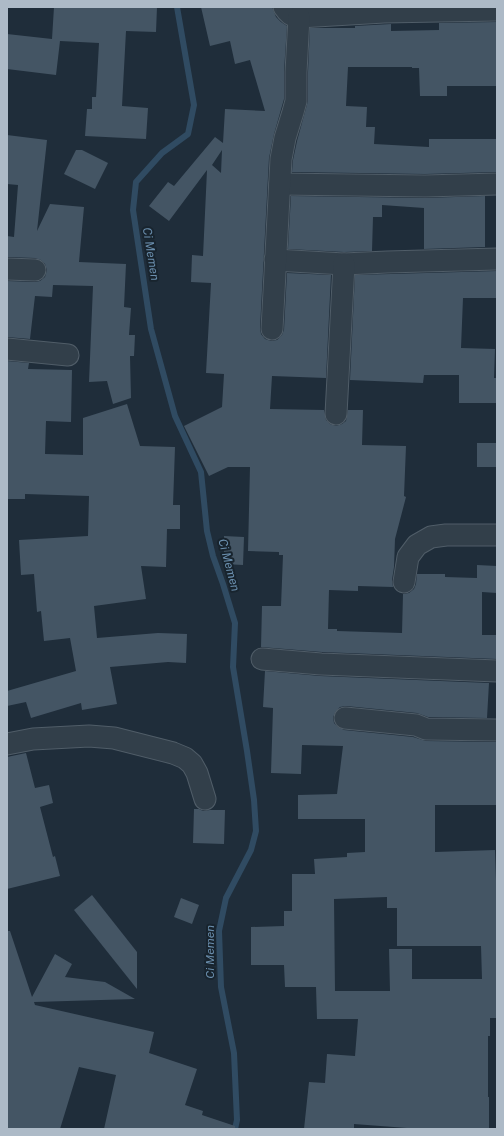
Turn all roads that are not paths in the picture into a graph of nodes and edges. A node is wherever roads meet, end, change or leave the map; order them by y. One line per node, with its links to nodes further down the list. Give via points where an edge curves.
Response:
1 (497, 10): 2 (street)
2 (291, 12): 3 (street, via 296,101 284,138)
3 (280, 184): 4 (street); 6 (street)
4 (497, 184)
5 (497, 259): 7 (street)
6 (275, 260): 7 (street); 10 (street)
7 (344, 264): 13 (street)
8 (7, 269): 9 (street)
9 (35, 270)
10 (272, 329)
11 (7, 349): 12 (street)
12 (68, 355)
13 (336, 414)
14 (497, 535): 15 (street, via 431,537 417,545 408,557)
15 (404, 582)
16 (262, 659): 17 (street, via 322,664)
17 (497, 670)
18 (345, 718): 19 (street, via 416,725 426,729)
19 (497, 730)
20 (7, 744): 21 (street, via 32,739 95,736 114,738 173,753 192,764)
21 (205, 800)

